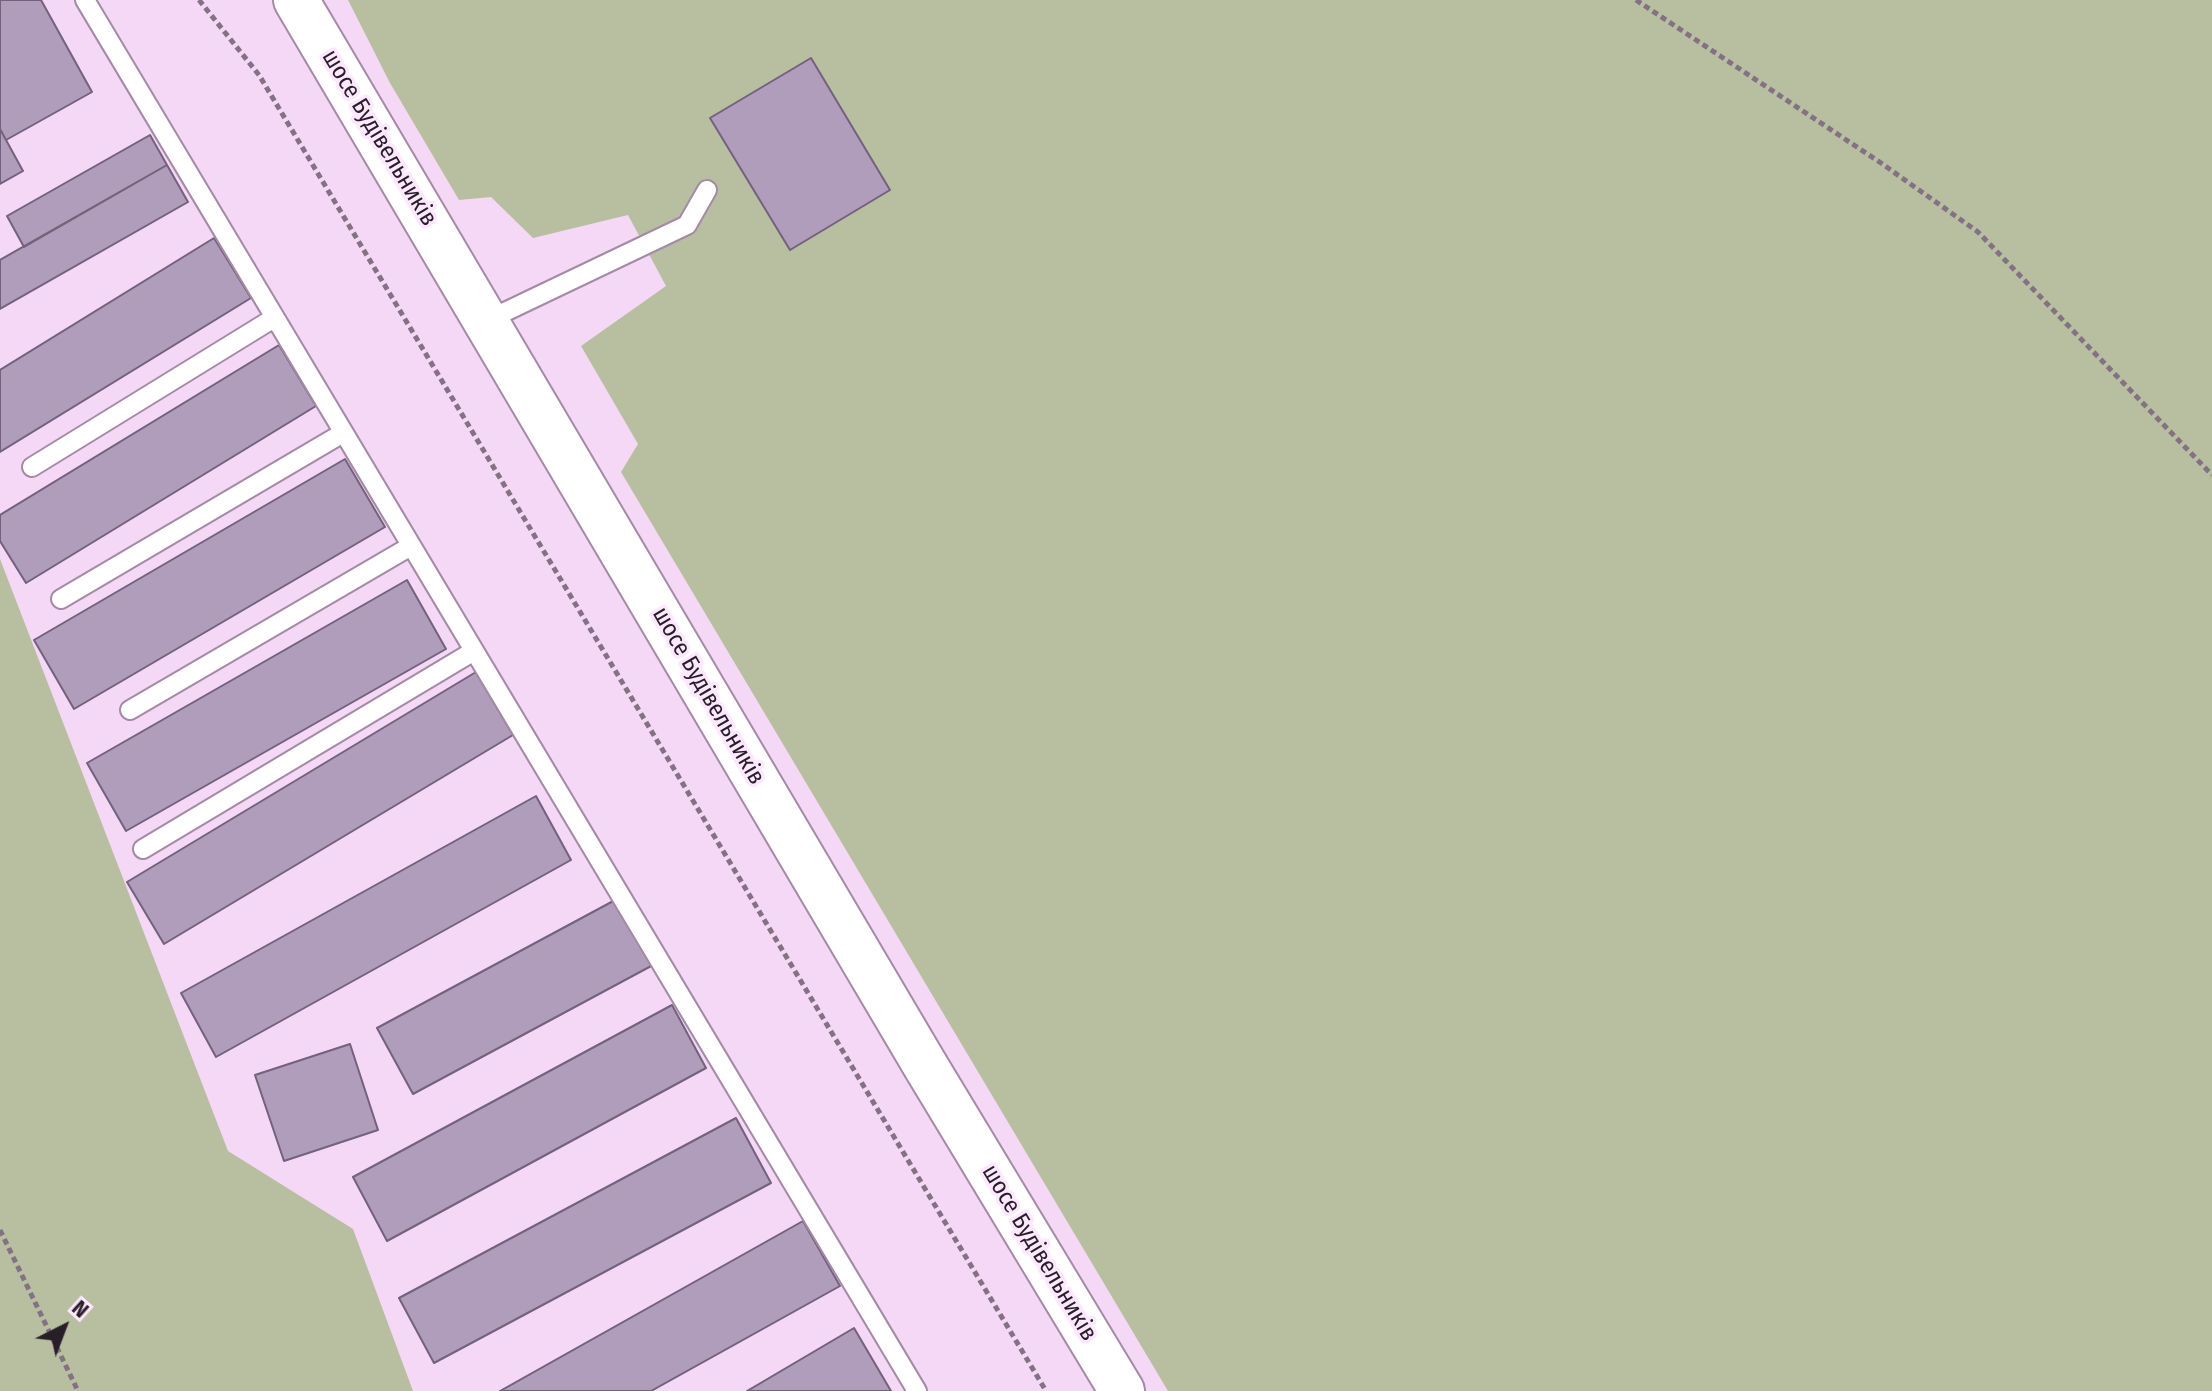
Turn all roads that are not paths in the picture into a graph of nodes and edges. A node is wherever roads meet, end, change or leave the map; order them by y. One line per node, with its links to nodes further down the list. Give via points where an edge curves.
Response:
1 (85, 0): 4 (lane)
2 (296, 0): 5 (main road, шосе Будівельників)
3 (707, 190): 5 (lane, via 687,225)
4 (274, 318): 6 (lane); 7 (lane)
5 (488, 320): 14 (main road, шосе Будівельників)
6 (343, 433): 8 (lane); 9 (lane)
7 (32, 467)
8 (411, 546): 10 (lane); 11 (lane)
9 (61, 599)
10 (474, 651): 12 (lane); 13 (lane)
11 (130, 710)
12 (143, 849)
13 (917, 1391)
14 (1122, 1391)

